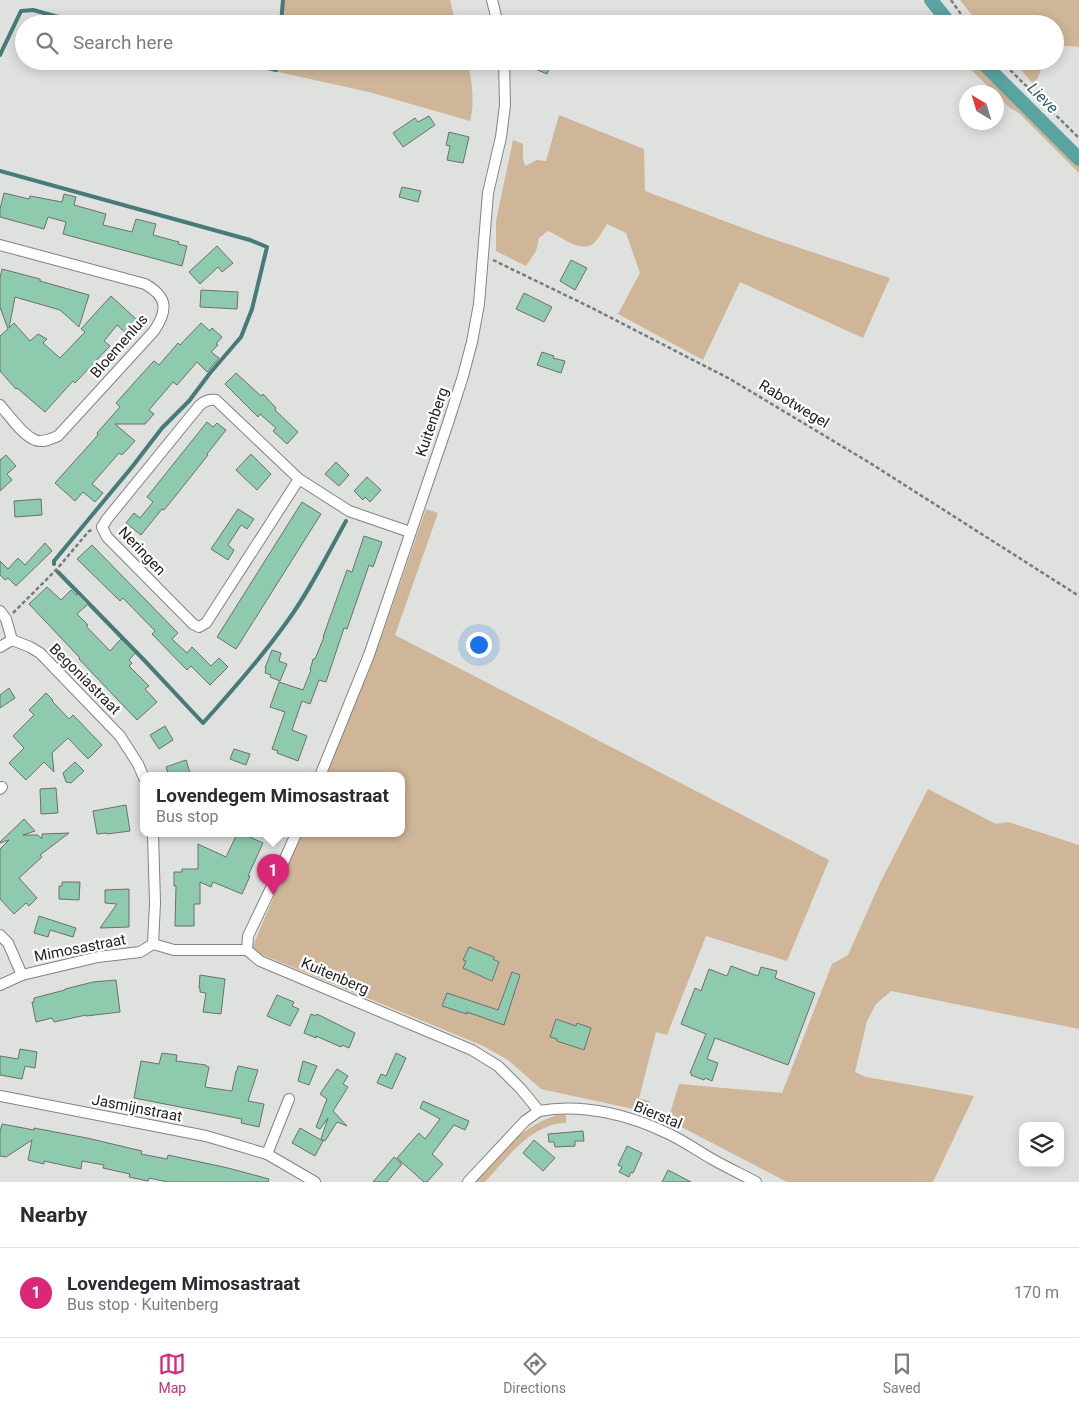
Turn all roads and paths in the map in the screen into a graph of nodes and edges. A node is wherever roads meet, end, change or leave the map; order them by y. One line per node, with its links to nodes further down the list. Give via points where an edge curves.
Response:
1 (492, 0): 3 (street)
2 (951, 0): 4 (path)
3 (496, 15)
4 (962, 15)
5 (504, 70): 9 (street, Kuitenberg, via 504,113 488,193)
6 (1011, 70): 7 (path)
7 (1079, 138)
8 (0, 244): 10 (street, Bloemenlus, via 144,284 154,289 164,307 162,320 154,331 58,436 35,440)
9 (483, 255): 13 (street, Kuitenberg, via 472,342); 14 (path, Rabotwegel, via 730,379 870,463)
10 (0, 405)
11 (299, 480): 12 (street, Neringen, via 216,400 211,400 199,406); 12 (street, Neringen, via 206,623 199,627 107,537); 13 (street, Neringen, via 349,511)
12 (102, 527): 15 (path, via 89,531 57,569)
13 (410, 532): 19 (street, Kuitenberg, via 368,655)
14 (1079, 596)
15 (3, 615): 16 (street)
16 (12, 640): 17 (street); 18 (street, Begoniastraat, via 40,652 109,723 131,752)
17 (0, 647)
18 (141, 772)
19 (322, 772)
20 (153, 837): 23 (street)
21 (295, 837): 24 (street, via 248,936)
22 (0, 935): 25 (street, Mimosastraat, via 8,943)
23 (153, 944): 24 (street, via 174,950); 25 (street, Mimosastraat, via 140,952 98,957)
24 (247, 950): 29 (street, Kuitenberg, via 260,961 472,1050 498,1066)
25 (22, 975): 26 (street)
26 (0, 984)
27 (0, 1096): 30 (street, Jasmijnstraat, via 206,1136)
28 (290, 1099): 30 (street)
29 (539, 1110): 32 (street); 33 (street, Bierstal, via 591,1110 614,1114 670,1134)
30 (267, 1154): 31 (street, Jasmijnstraat)
31 (315, 1182)
32 (468, 1182)
33 (756, 1182)

